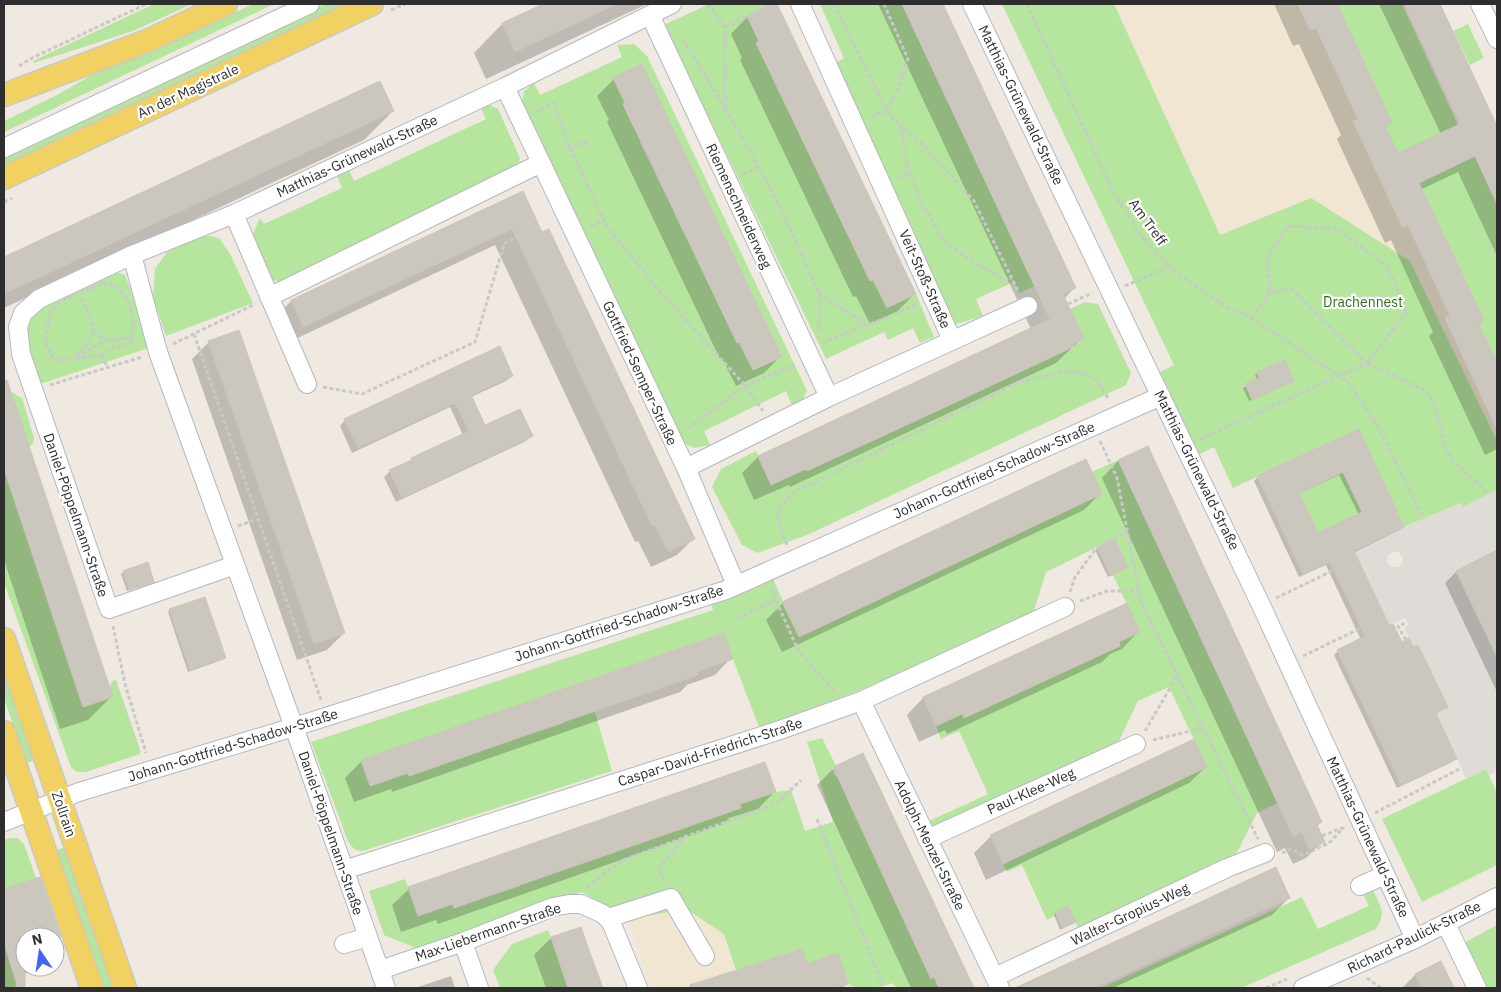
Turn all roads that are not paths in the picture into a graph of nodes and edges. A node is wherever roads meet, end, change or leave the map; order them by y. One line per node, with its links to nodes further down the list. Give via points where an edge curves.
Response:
1 (226, 4): 11 (main road, via 146,41)
2 (287, 4): 12 (street)
3 (310, 4): 13 (street)
4 (372, 4): 15 (main road, An der Magistrale)
5 (800, 4): 21 (street, Veit-Stoß-Straße)
6 (972, 4): 23 (street, Matthias-Grünewald-Straße)
7 (1480, 4): 9 (street)
8 (662, 9): 10 (street, Matthias-Grünewald-Straße); 24 (street, Riemenschneiderweg)
9 (1497, 39)
10 (505, 87): 14 (street, Gottfried-Semper-Straße); 16 (street, Matthias-Grünewald-Straße)
11 (4, 95)
12 (4, 139)
13 (4, 148)
14 (541, 163): 18 (street); 25 (street, Gottfried-Semper-Straße)
15 (4, 178)
16 (234, 214): 17 (street, Matthias-Grünewald-Straße); 18 (street)
17 (132, 255): 19 (street, Matthias-Grünewald-Straße); 26 (street, Daniel-Pöppelmann-Straße, via 158,352)
18 (270, 298): 22 (street)
19 (39, 299): 26 (street, Daniel-Pöppelmann-Straße, via 23,313 18,327 21,354 109,609)
20 (1032, 308): 21 (street)
21 (952, 340): 24 (street, Veit-Stoß-Straße)
22 (307, 384)
23 (1161, 396): 27 (street, Johann-Gottfried-Schadow-Straße); 40 (street, Matthias-Grünewald-Straße)
24 (829, 397): 25 (street, Veit-Stoß-Straße)
25 (686, 468): 27 (street, Gottfried-Semper-Straße)
26 (235, 565): 31 (street, Daniel-Pöppelmann-Straße)
27 (736, 584): 31 (street, Johann-Gottfried-Schadow-Straße, via 726,590)
28 (1065, 607): 30 (street, Caspar-David-Friedrich-Straße)
29 (4, 639): 34 (main road, Zollrain)
30 (854, 704): 37 (street, Adolph-Menzel-Straße); 39 (street, Caspar-David-Friedrich-Straße)
31 (294, 727): 34 (street, Johann-Gottfried-Schadow-Straße); 39 (street, Daniel-Pöppelmann-Straße)
32 (4, 732): 35 (main road)
33 (1137, 744): 37 (street, Paul-Klee-Weg)
34 (59, 800): 35 (street, Johann-Gottfried-Schadow-Straße); 53 (main road, Zollrain)
35 (31, 811): 36 (street, Johann-Gottfried-Schadow-Straße); 52 (main road)
36 (4, 822)
37 (926, 839): 51 (street, Adolph-Menzel-Straße)
38 (1265, 853): 51 (street, Walter-Gropius-Weg, via 1227,868)
39 (344, 870): 45 (street, Daniel-Pöppelmann-Straße)
40 (1385, 875): 41 (street); 46 (street, Matthias-Grünewald-Straße)
41 (1360, 886)
42 (1497, 896): 44 (street, Richard-Paulick-Straße)
43 (608, 918): 47 (street, Max-Liebermann-Straße, via 581,904 562,906); 49 (street, via 671,898); 56 (street)
44 (1446, 924): 46 (street, Richard-Paulick-Straße); 58 (street)
45 (368, 937): 48 (street); 50 (street, Daniel-Pöppelmann-Straße)
46 (1415, 940): 57 (street, Richard-Paulick-Straße)
47 (463, 942): 50 (street, Max-Liebermann-Straße); 55 (street)
48 (344, 944)
49 (705, 956)
50 (380, 970): 54 (street, Daniel-Pöppelmann-Straße)
51 (998, 982)
52 (92, 988)
53 (125, 988)
54 (386, 988)
55 (479, 988)
56 (638, 988)
57 (1303, 988)
58 (1476, 988)

